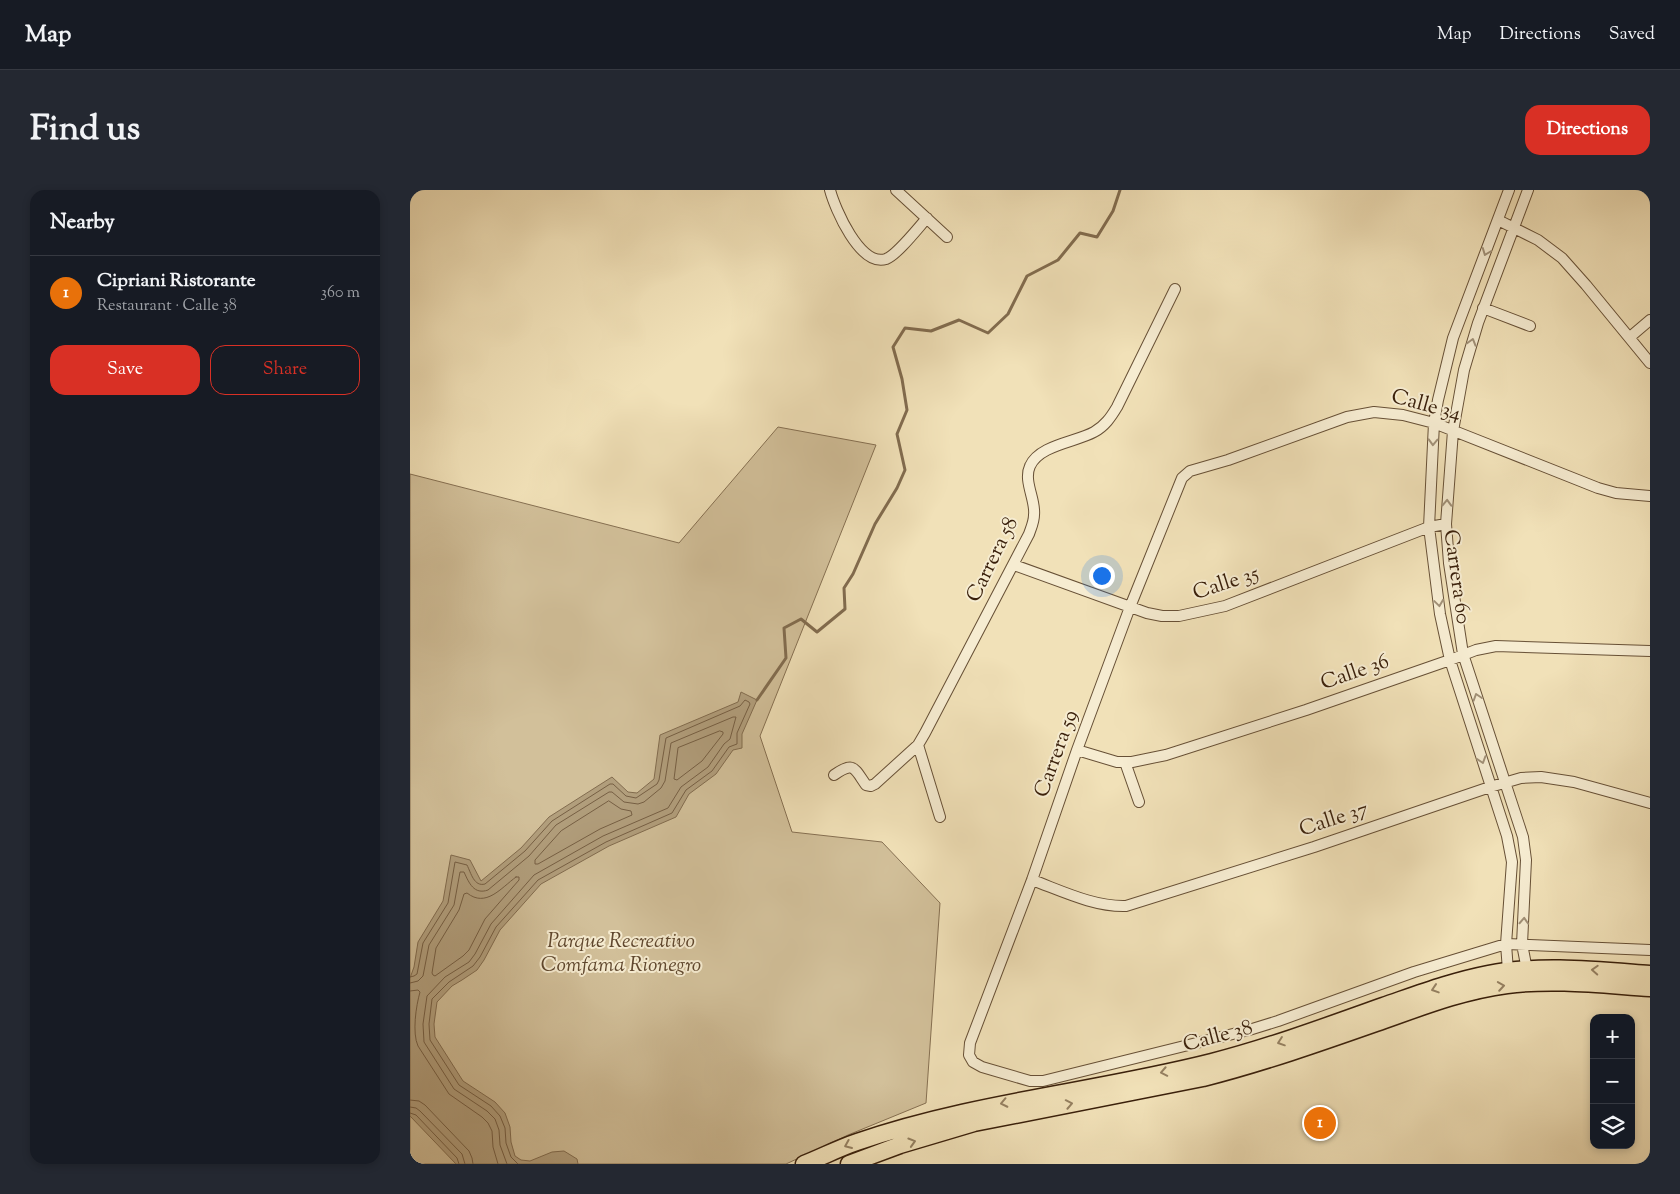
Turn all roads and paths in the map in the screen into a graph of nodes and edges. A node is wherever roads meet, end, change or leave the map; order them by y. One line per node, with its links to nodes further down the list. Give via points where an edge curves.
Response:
1 (830, 190): 5 (street, via 839,216 870,258 886,259 895,253)
2 (896, 190): 5 (street)
3 (1508, 190): 6 (street, Carrera 60)
4 (1528, 190): 7 (street, Carrera 60)
5 (927, 218): 8 (street)
6 (1498, 220): 7 (street); 15 (street, Carrera 60, one-way to 15, via 1453,338)
7 (1514, 227): 10 (street, Carrera 60); 13 (street, via 1562,258)
8 (947, 237)
9 (1175, 289): 21 (street, Carrera 58, via 1109,421 1094,432 1043,451 1030,465 1028,474 1035,515)
10 (1484, 308): 12 (street); 16 (street, Carrera 60, one-way to 10, via 1464,370)
11 (1650, 320): 13 (street)
12 (1530, 326)
13 (1630, 337): 14 (street)
14 (1650, 363)
15 (1434, 423): 16 (street, Calle 34); 17 (street, Calle 34, via 1374,412 1347,417); 20 (street, Carrera 60, one-way to 20)
16 (1452, 431): 18 (street, Calle 34, via 1598,488); 19 (street, Carrera 60, one-way to 16)
17 (1190, 471): 22 (street, Carrera 59, via 1178,485)
18 (1650, 496)
19 (1446, 524): 20 (street, Calle 35); 24 (street, Carrera 60)
20 (1429, 528): 22 (street, Calle 35, via 1225,606 1170,617); 25 (street, Carrera 60, one-way to 25, via 1440,614)
21 (1014, 565): 22 (street, Calle 35); 26 (street, Carrera 58)
22 (1130, 607): 27 (street, Carrera 59)
23 (1650, 651): 24 (street, Calle 36, via 1496,646)
24 (1463, 654): 25 (street, Calle 36); 30 (street, Carrera 60, one-way to 24)
25 (1450, 660): 28 (street, Calle 36, via 1166,755); 31 (street, Carrera 60, one-way to 31)
26 (918, 745): 29 (street, Carrera 58, via 871,786 866,785 852,767); 34 (street)
27 (1078, 750): 28 (street, Calle 36); 35 (street, Carrera 59)
28 (1125, 762): 32 (street)
29 (834, 775)
30 (1506, 783): 31 (street, Calle 37); 33 (street, Calle 37, via 1541,777 1574,782); 37 (street, Carrera 60, one-way to 30, via 1524,838)
31 (1490, 787): 35 (street, Calle 37, via 1126,906 1095,903); 36 (street, Carrera 60, via 1507,836 1512,862)
32 (1139, 802)
33 (1650, 803)
34 (940, 817)
35 (1032, 880): 42 (street, Carrera 59, via 970,1043)
36 (1506, 944): 37 (street, Calle 38); 40 (street, Carrera 60); 42 (street, Calle 38, via 1414,972 1249,1030 1043,1080 1030,1081 982,1067)
37 (1522, 944): 38 (street, Calle 38); 39 (street, Carrera 60)
38 (1650, 950)
39 (1527, 970): 40 (main road, Calle 38); 41 (main road, Calle 38, one-way to 39, via 1572,969)
40 (1508, 971): 43 (main road, Calle 38, one-way to 43, via 1439,987 1263,1048 1212,1062 917,1123 855,1142)
41 (1648, 977): 44 (main road, Calle 38, one-way to 41, via 974,1123 1238,1069 1458,995 1535,983)
42 (969, 1055)
43 (804, 1164)
44 (849, 1164)

